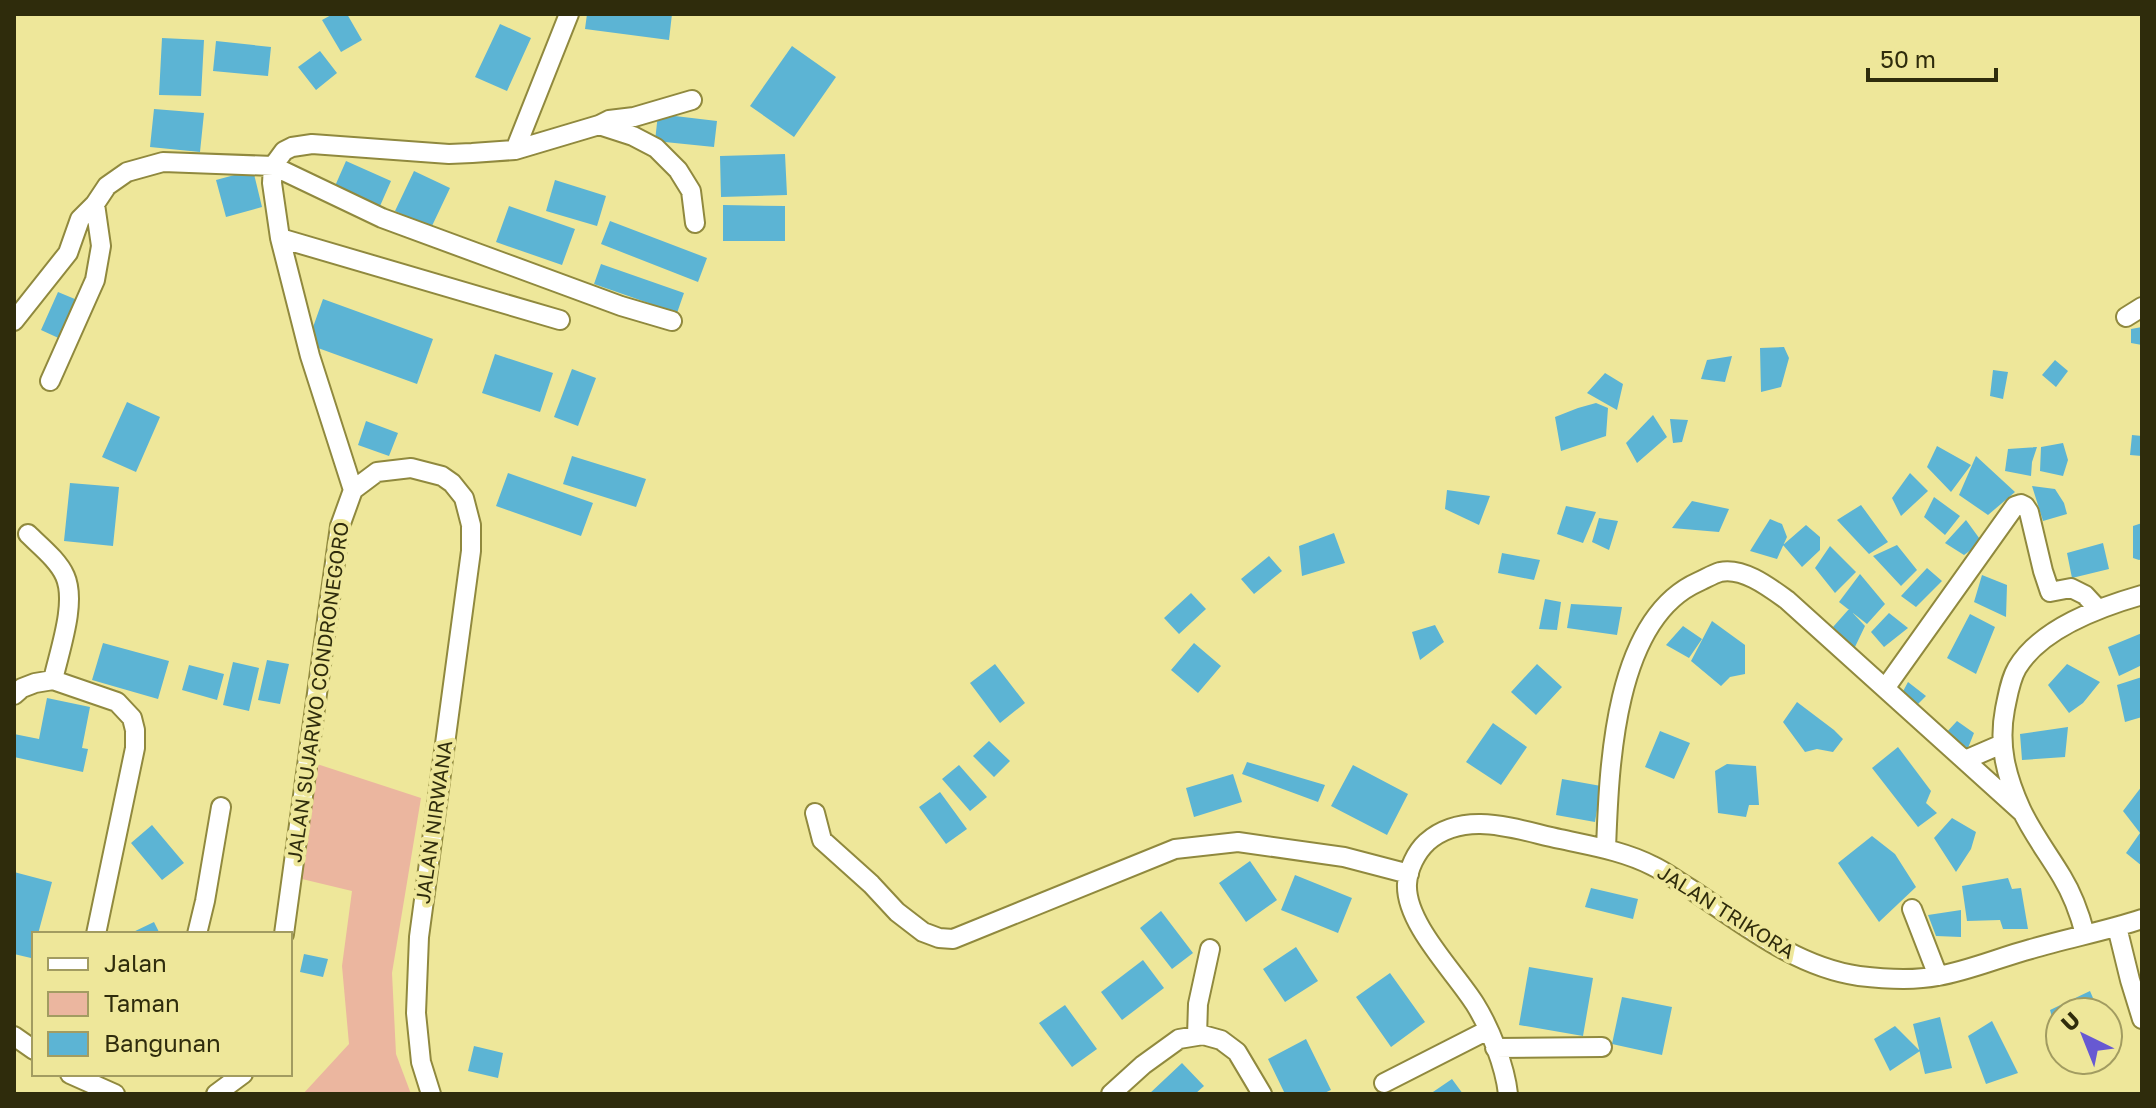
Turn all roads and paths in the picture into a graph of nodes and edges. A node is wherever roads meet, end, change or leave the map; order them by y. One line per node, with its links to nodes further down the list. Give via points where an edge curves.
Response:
1 (569, 14): 4 (street)
2 (692, 100): 3 (street)
3 (599, 125): 4 (street); 7 (street, via 656,148 678,170 691,191)
4 (515, 150): 5 (street, via 449,154 312,144 284,151)
5 (273, 166): 6 (street, via 163,162 139,167 116,178); 8 (street); 11 (street, via 382,218)
6 (95, 204): 10 (street, via 80,219 68,253); 12 (street, via 101,246 95,280)
7 (695, 223)
8 (280, 238): 9 (street); 13 (street, via 310,356)
9 (560, 320)
10 (14, 321)
11 (672, 321)
12 (50, 381)
13 (353, 490): 32 (street, JALAN SUJARWO CONDRONEGORO, via 340,526); 48 (street, JALAN NIRWANA, via 377,472 411,468 442,476 464,498 471,525 419,937 416,1013 421,1062)
14 (28, 534): 17 (street, via 59,567 68,587 69,607)
15 (2142, 595): 16 (street)
16 (2098, 609): 18 (street, via 2071,588 2050,592 2029,512 2021,504 2015,506); 20 (street, via 2049,636 2017,668 2009,687)
17 (53, 680): 19 (street); 30 (street, via 117,702 135,730)
18 (1886, 687): 21 (street); 25 (street, via 1787,600 1750,577 1720,572 1687,587 1653,621 1620,702)
19 (14, 695)
20 (2002, 744): 21 (street); 23 (street)
21 (1965, 760): 23 (street)
22 (221, 807): 31 (street)
23 (2022, 812): 33 (street, via 2064,880)
24 (815, 813): 26 (street, via 822,840 897,912 939,938 953,939 1175,849 1238,842)
25 (1606, 849): 26 (street, JALAN TRIKORA, via 1491,824 1468,824 1430,839); 35 (street, JALAN TRIKORA, via 1655,866 1810,963 1863,977)
26 (1411, 866): 37 (street, via 1407,883 1412,911)
27 (1912, 909): 35 (street)
28 (2142, 919): 29 (street, JALAN TRIKORA)
29 (2117, 927): 33 (street, JALAN TRIKORA); 36 (street)
30 (96, 932)
31 (197, 932)
32 (284, 932)
33 (2085, 934): 35 (street, JALAN TRIKORA)
34 (1210, 949): 39 (street)
35 (1938, 976)
36 (2142, 1019)
37 (1488, 1030): 41 (street); 45 (street)
38 (14, 1036): 42 (street)
39 (1197, 1036): 49 (street, via 1179,1039); 50 (street, via 1221,1040 1237,1052)
40 (1602, 1047): 41 (street)
41 (1495, 1048): 51 (street)
42 (32, 1049)
43 (82, 1076): 46 (street)
44 (240, 1076): 47 (street)
45 (1384, 1083)
46 (115, 1094)
47 (216, 1094)
48 (431, 1094)
49 (1111, 1094)
50 (1262, 1094)
51 (1508, 1094)

